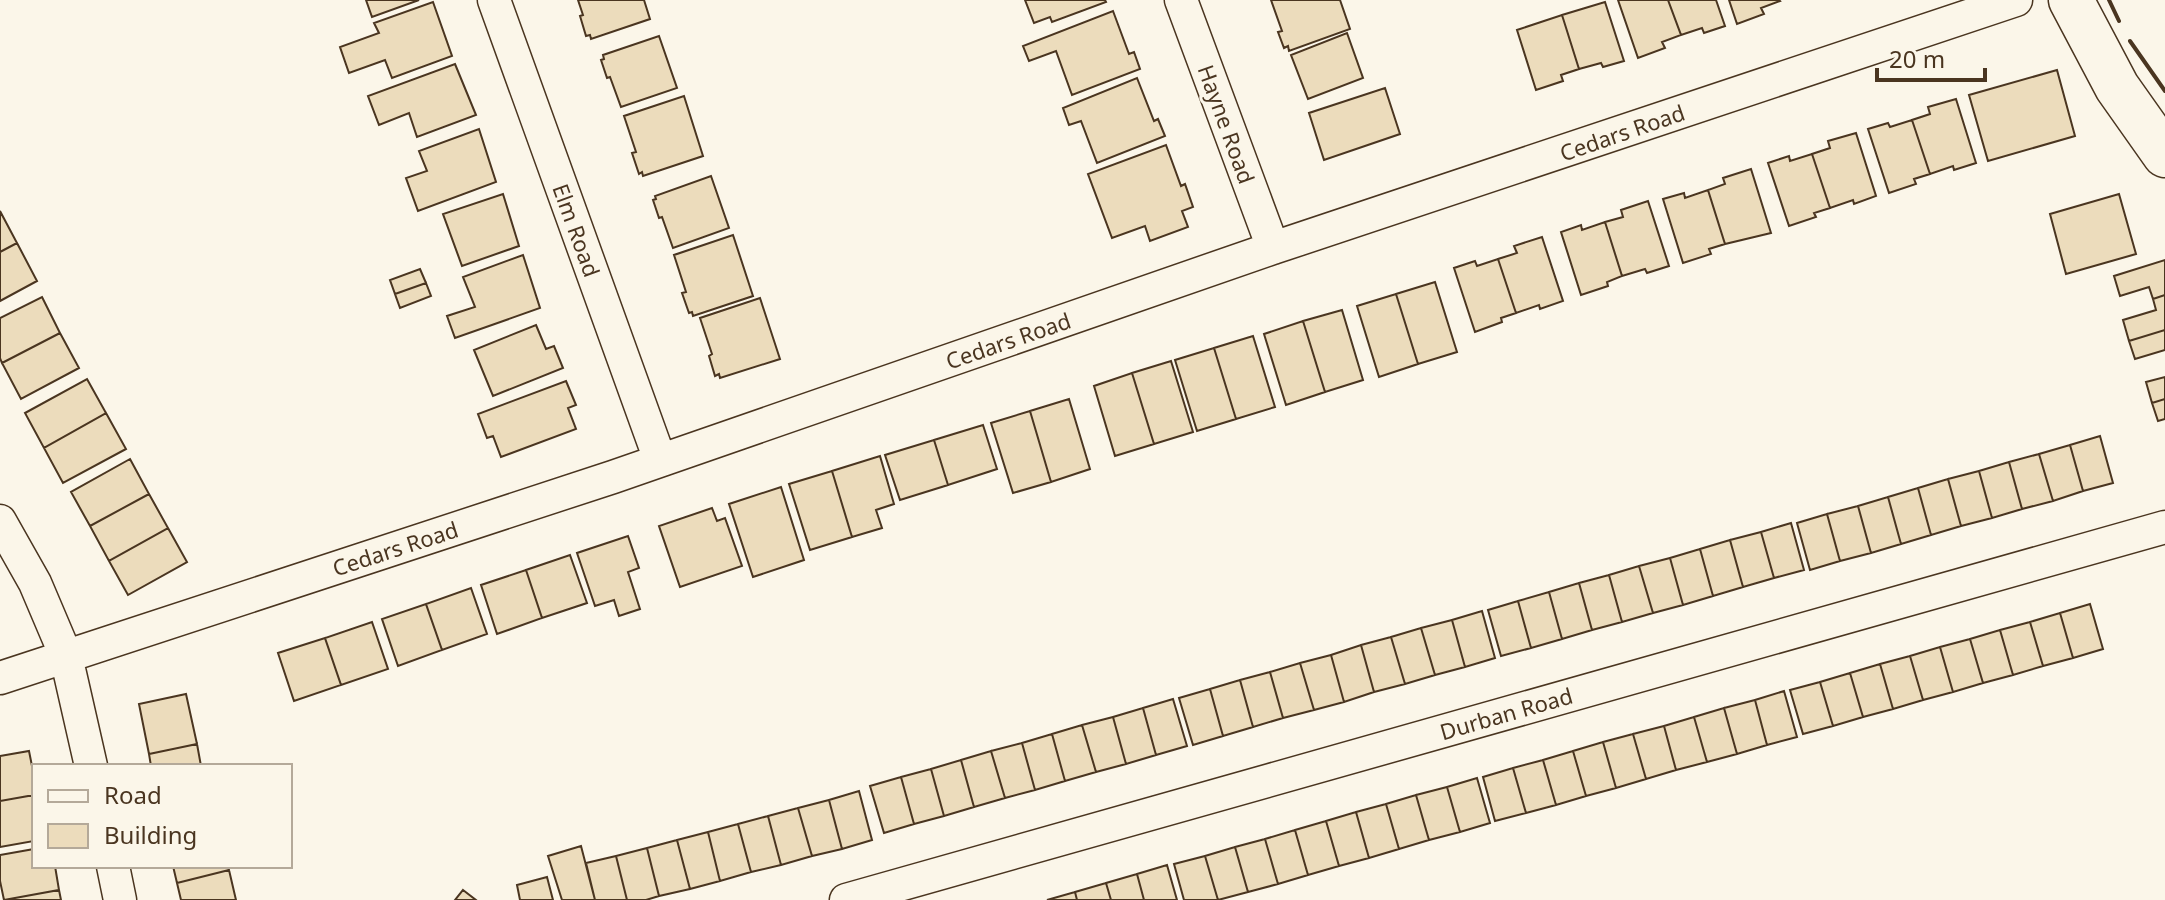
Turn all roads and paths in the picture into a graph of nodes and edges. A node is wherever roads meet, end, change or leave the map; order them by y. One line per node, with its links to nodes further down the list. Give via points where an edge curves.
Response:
1 (494, 0): 7 (street, Elm Road)
2 (1181, 0): 6 (street, Hayne Road)
3 (2016, 0): 6 (street, Cedars Road)
4 (2071, 0): 5 (main road, via 2117,87)
5 (2165, 155)
6 (1273, 248): 7 (street, Cedars Road)
7 (660, 460): 10 (street, Cedars Road)
8 (0, 521): 10 (street, via 35,583)
9 (2165, 527): 14 (street, Durban Road)
10 (66, 656): 11 (street, Cedars Road); 12 (street)
11 (0, 678)
12 (91, 764)
13 (113, 868): 15 (street)
14 (941, 887): 16 (street, Durban Road)
15 (120, 900)
16 (846, 900)

